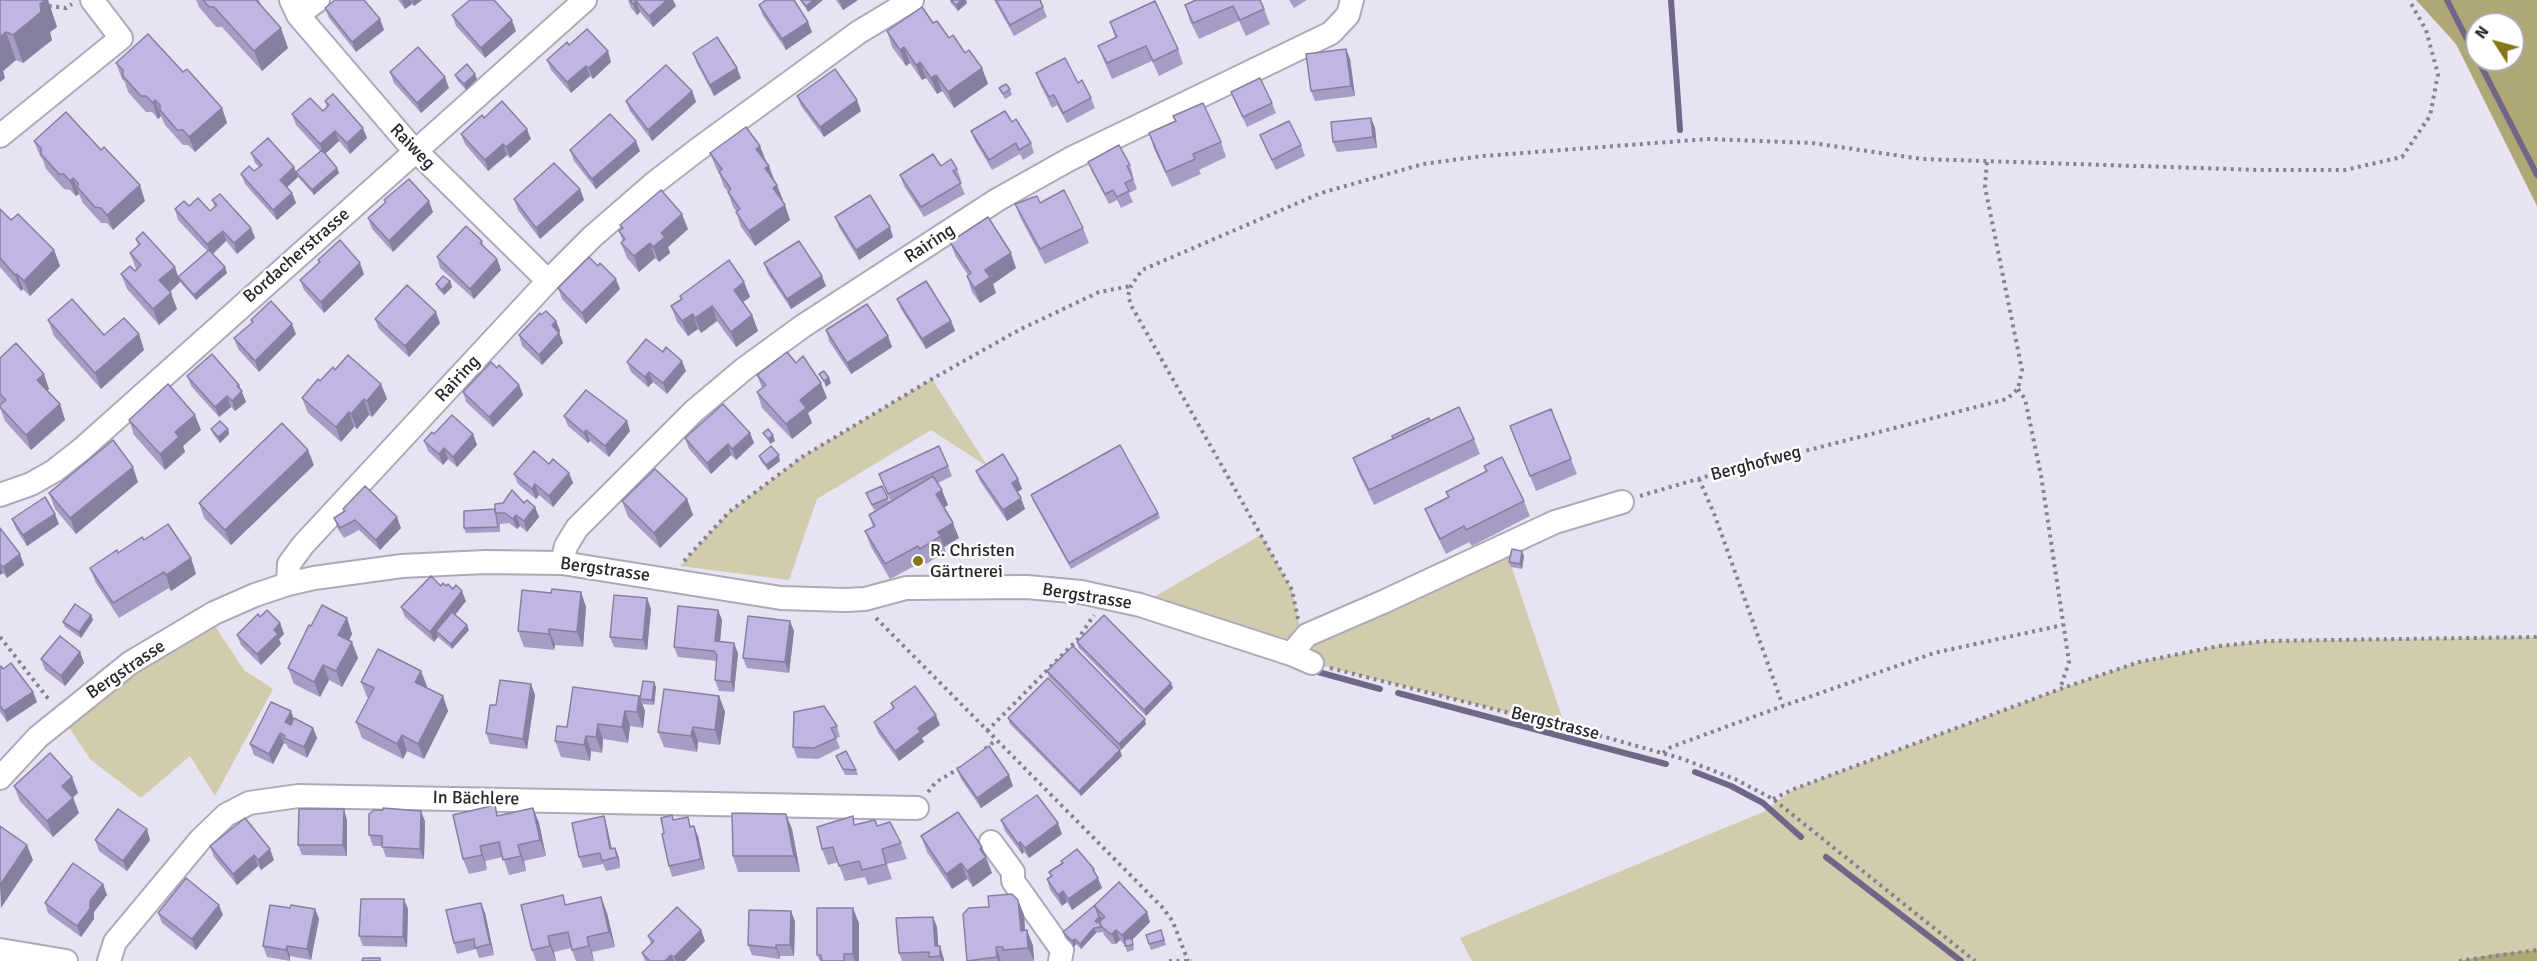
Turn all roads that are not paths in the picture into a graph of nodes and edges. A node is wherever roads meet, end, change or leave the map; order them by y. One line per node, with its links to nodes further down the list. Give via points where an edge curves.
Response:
1 (92, 0): 7 (street, via 121,38)
2 (318, 0): 6 (street)
3 (585, 0): 8 (street, Bordacherstrasse)
4 (912, 0): 9 (street, Rairing, via 859,32 678,164 621,211)
5 (1352, 0): 12 (street, Rairing, via 1348,15 1330,33 1070,159 997,200 803,326 694,411 577,528 566,546)
6 (295, 8): 8 (street, Raiweg)
7 (0, 136)
8 (416, 152): 9 (street, Raiweg); 10 (street, Bordacherstrasse, via 82,448 54,471)
9 (548, 281): 13 (street, Rairing, via 303,545 289,564)
10 (0, 495)
11 (1622, 502): 14 (street, via 1555,522 1306,635)
12 (562, 563): 13 (street, Bergstrasse, via 402,566); 14 (street, Bergstrasse, via 781,598 865,599 906,588 1027,587 1100,596 1140,605)
13 (288, 584): 16 (street, Bergstrasse, via 214,613 130,663 38,736)
14 (1291, 654): 15 (street, Bergstrasse)
15 (1312, 663)
16 (0, 778)
17 (917, 808): 21 (street, In Bächlere, via 298,796 249,804 226,815 200,840 115,942)
18 (991, 842): 22 (street, via 1012,872 1013,881 1062,950)
19 (0, 950): 20 (street)
20 (66, 961)
21 (109, 961)
22 (1060, 961)

